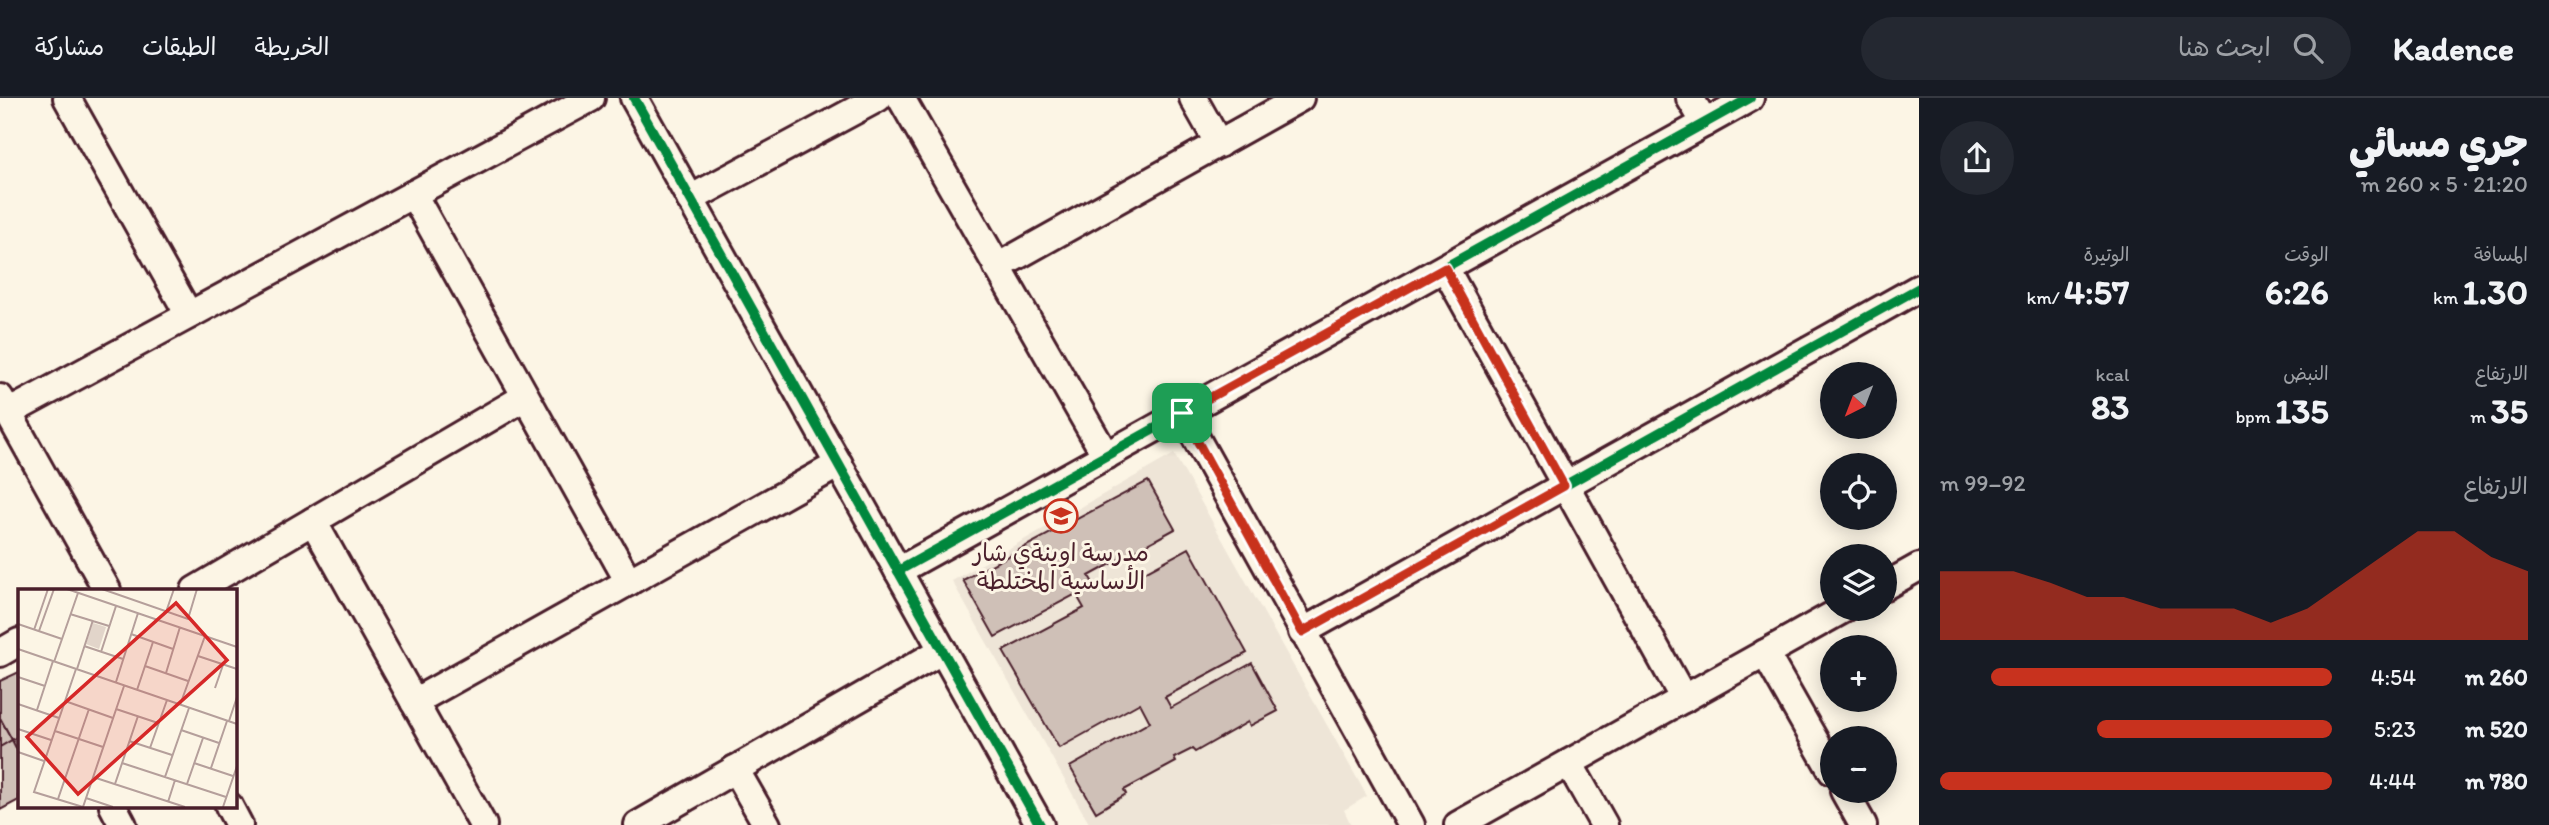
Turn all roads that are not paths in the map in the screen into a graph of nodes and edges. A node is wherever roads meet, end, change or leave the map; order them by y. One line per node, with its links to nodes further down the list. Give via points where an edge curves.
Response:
1 (67, 98): 17 (street)
2 (591, 98): 12 (street)
3 (634, 98): 13 (street)
4 (878, 98): 13 (street)
5 (901, 98): 14 (street)
6 (1193, 98): 11 (street)
7 (1300, 98): 11 (street)
8 (1690, 98): 10 (street)
9 (1750, 98): 10 (street)
10 (1705, 123): 15 (street)
11 (1219, 144): 14 (street)
12 (414, 194): 17 (street); 18 (street)
13 (691, 199): 22 (street)
14 (996, 267): 21 (street)
15 (1445, 268): 20 (street); 23 (street)
16 (1919, 288): 23 (street)
17 (188, 315): 19 (street)
18 (525, 397): 24 (street); 28 (street)
19 (4, 406): 29 (street)
20 (1182, 413): 21 (street); 32 (street)
21 (1106, 456): 26 (street)
22 (839, 464): 26 (street); 28 (street)
23 (1564, 486): 32 (street); 37 (street)
24 (313, 521): 30 (street); 38 (street)
25 (1919, 567): 27 (street)
26 (898, 571): 34 (street)
27 (1897, 579)
28 (629, 582): 38 (street)
29 (106, 589)
30 (197, 589)
31 (1822, 621): 36 (street)
32 (1302, 632): 51 (street)
33 (18, 643): 35 (street)
34 (943, 650): 41 (street); 50 (street)
35 (0, 653)
36 (1765, 653): 37 (street); 39 (street)
37 (1684, 699): 40 (street)
38 (414, 702): 47 (street)
39 (1820, 750)
40 (1569, 763): 52 (street); 53 (street)
41 (735, 769): 48 (street); 49 (street)
42 (1850, 803): 54 (street)
43 (114, 808): 45 (street)
44 (230, 808): 46 (street)
45 (123, 825)
46 (239, 825)
47 (483, 825)
48 (638, 825)
49 (767, 825)
50 (1040, 825)
51 (1411, 825)
52 (1458, 825)
53 (1604, 825)
54 (1863, 825)

